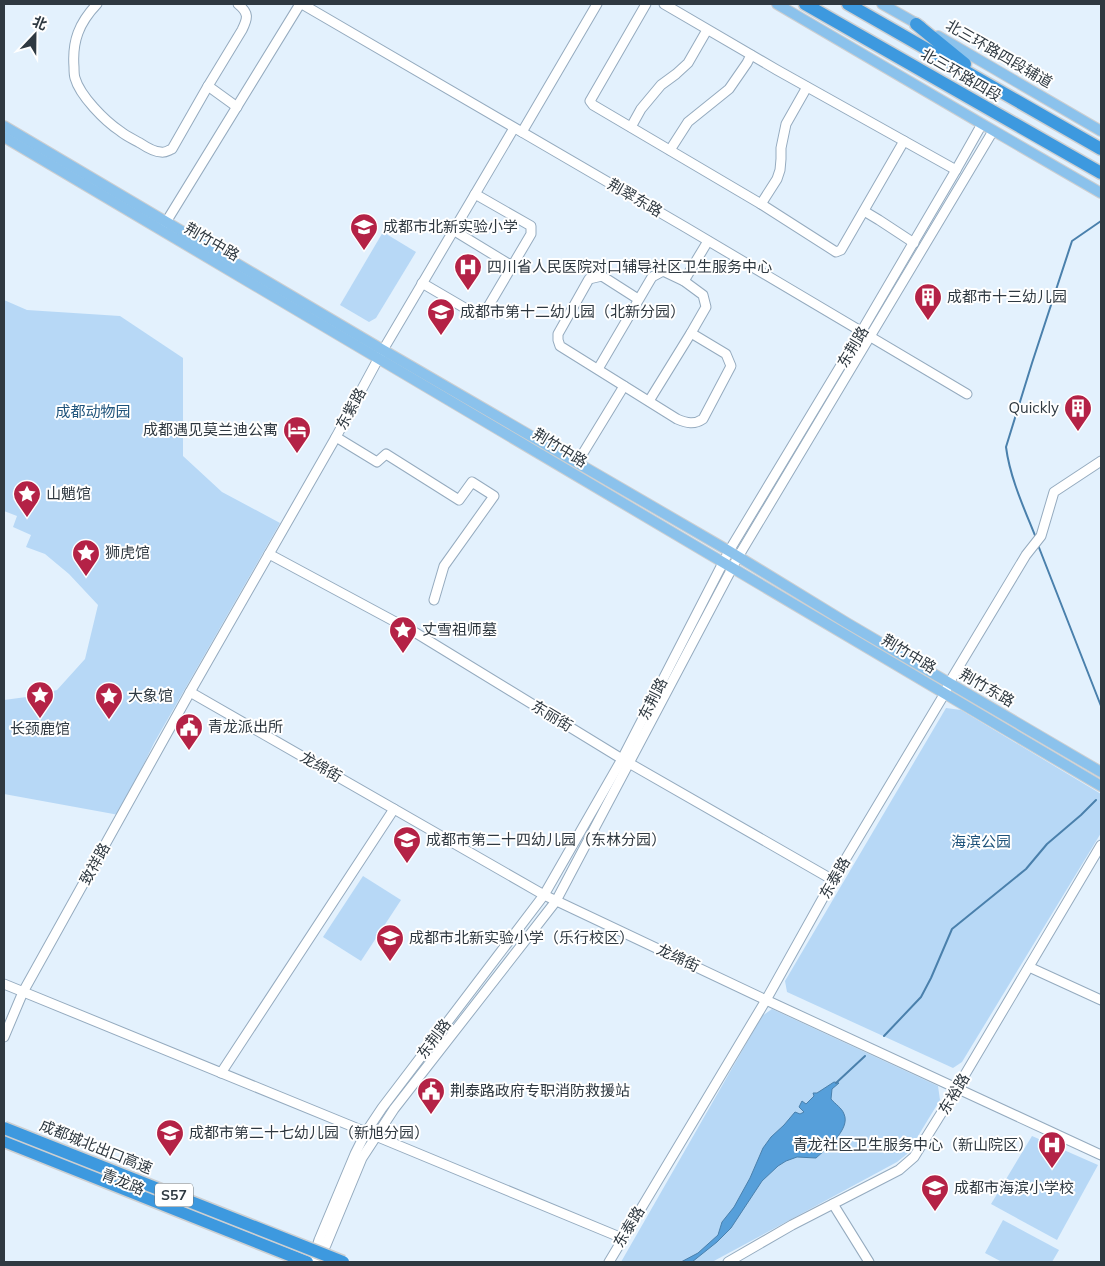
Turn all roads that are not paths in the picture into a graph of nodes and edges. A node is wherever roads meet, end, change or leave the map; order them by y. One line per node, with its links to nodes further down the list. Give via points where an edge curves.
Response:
1 (97, 4): 15 (street, via 78,30 74,42 75,78 85,97 120,131 160,152 172,149)
2 (238, 4): 15 (street, via 247,16 246,22)
3 (301, 4): 17 (street); 21 (street, 荆翠东路)
4 (597, 4): 21 (street, 东紫路)
5 (646, 4): 20 (street, via 590,101)
6 (664, 4): 12 (street)
7 (777, 4): 18 (main road)
8 (805, 4): 29 (highway, 北三环路四段)
9 (848, 4): 14 (highway, 北三环路四段)
10 (882, 4): 11 (main road, 北三环路四段辅道)
11 (916, 24): 14 (highway); 23 (main road, 北三环路四段辅道)
12 (707, 30): 13 (street); 20 (street, via 688,62 661,85)
13 (751, 55): 16 (street); 27 (street, via 729,88 688,122)
14 (990, 85): 26 (highway, 北三环路四段)
15 (208, 86): 17 (street)
16 (807, 87): 25 (street); 32 (street, via 786,124 780,170)
17 (237, 107): 34 (street)
18 (982, 124): 22 (main road); 28 (street, 东荆路)
19 (4, 126): 34 (main road, 荆竹中路)
20 (631, 127): 27 (street)
21 (518, 130): 31 (street, 东紫路); 36 (street, 荆翠东路)
22 (993, 131): 30 (main road); 43 (street, 东荆路)
23 (1101, 131)
24 (4, 137): 34 (main road, 荆竹中路)
25 (904, 141): 28 (street); 33 (street)
26 (1101, 149)
27 (670, 150): 32 (street)
28 (956, 170): 37 (street, 东荆路)
29 (1101, 173)
30 (1101, 193)
31 (476, 194): 35 (street, 东紫路); 38 (street, via 531,226 530,234)
32 (761, 204): 33 (street, via 836,252 841,250)
33 (864, 211): 37 (street)
34 (164, 226): 44 (main road, 荆竹中路)
35 (453, 230): 38 (street); 40 (street, 东紫路)
36 (708, 240): 39 (street); 43 (street, 荆翠东路)
37 (914, 243): 43 (street, 东荆路)
38 (512, 266): 40 (street, via 485,312 475,314)
39 (684, 281): 41 (street, via 663,271 652,277); 42 (street, via 703,295 706,307)
40 (422, 283): 44 (street, 东紫路)
41 (638, 299): 45 (street); 45 (street, via 602,276 589,279 558,334 558,340 560,346)
42 (691, 333): 48 (street); 48 (street, via 726,354 731,366 703,419 697,423 677,419)
43 (865, 334): 47 (street, 荆翠东路); 53 (street, 东荆路)
44 (382, 354): 49 (street, 东紫路); 51 (main road, 荆竹中路); 54 (main road, 荆竹中路)
45 (598, 369): 46 (street)
46 (624, 386): 48 (street); 51 (street)
47 (967, 394)
48 (649, 401)
49 (336, 437): 52 (street, 东紫路); 55 (street, via 376,462 386,454 459,500 472,482 494,496 444,566)
50 (1101, 461): 56 (street, 东泰路, via 1054,492 1041,536 1026,555)
51 (576, 463): 53 (main road, 荆竹中路)
52 (269, 554): 57 (street, 东紫路); 58 (street, 东丽街, via 416,633)
53 (734, 554): 54 (street, 东荆路); 56 (main road, 荆竹东路)
54 (728, 565): 56 (main road, 荆竹中路); 58 (street, 东荆路)
55 (434, 600)
56 (947, 688): 59 (main road, 荆竹东路); 60 (main road, 荆竹中路); 63 (street, 东泰路)
57 (190, 692): 61 (street, 龙绵街); 68 (street, 致祥路)
58 (625, 761): 63 (street, 东丽街); 64 (street, 东荆路); 65 (street, 东荆路)
59 (1101, 772)
60 (1101, 786)
61 (394, 809): 64 (street, 龙绵街); 72 (street)
62 (1101, 845): 66 (street, 东裕路)
63 (833, 880): 69 (street, 东泰路)
64 (544, 896): 65 (street, 龙绵街); 75 (street, 东荆路)
65 (556, 901): 69 (street, 龙绵街); 77 (street, 东荆路)
66 (1029, 967): 70 (street); 73 (street, 东裕路)
67 (4, 984): 68 (street)
68 (23, 992): 71 (street, 致祥路); 72 (street)
69 (766, 1000): 73 (street, 龙绵街); 81 (street, 东泰路)
70 (1101, 1000)
71 (4, 1037)
72 (221, 1073): 75 (street)
73 (958, 1088): 79 (street, 龙绵街); 80 (street, 东裕路, via 914,1157 899,1170)
74 (4, 1128): 83 (highway, 成都城北出口高速 / S57, bridge)
75 (366, 1132): 77 (street); 82 (street, 东荆路, via 319,1240)
76 (4, 1135): 82 (street, 青龙路)
77 (376, 1136): 81 (street); 82 (street, 东荆路, via 362,1158 326,1245)
78 (4, 1142): 82 (highway, 成都城北出口高速 / S57)
79 (1101, 1155)
80 (832, 1204): 85 (street, 东裕路); 86 (street)
81 (622, 1238): 84 (street, 东泰路)
82 (315, 1261)
83 (343, 1262)
84 (609, 1262)
85 (728, 1262)
86 (869, 1262)

